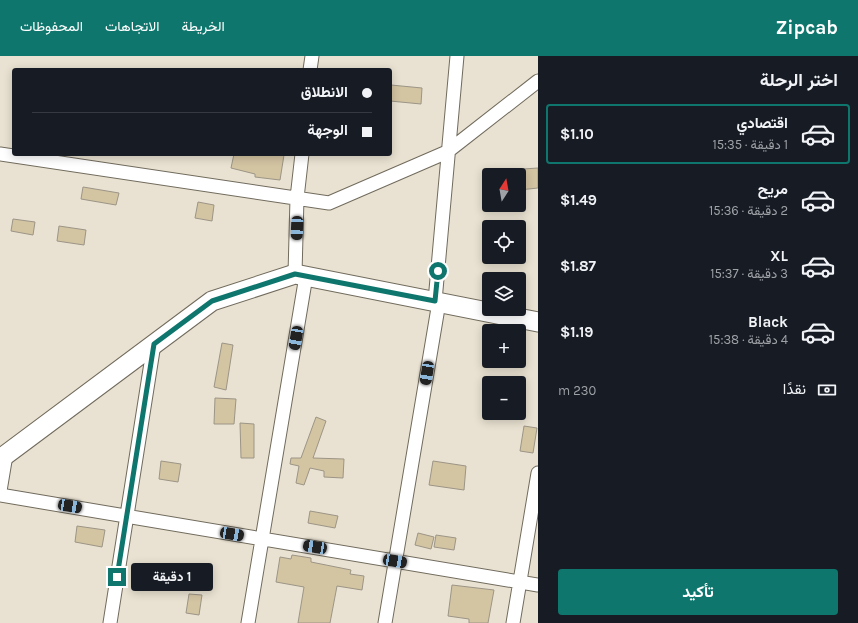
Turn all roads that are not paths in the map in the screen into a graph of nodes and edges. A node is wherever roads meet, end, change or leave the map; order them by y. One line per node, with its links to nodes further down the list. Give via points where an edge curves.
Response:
1 (312, 56): 3 (street)
2 (457, 56): 5 (street)
3 (310, 68)
4 (538, 81): 5 (street)
5 (447, 152): 10 (street, via 329,203); 12 (street)
6 (0, 154): 7 (street)
7 (12, 156)
8 (14, 156): 10 (street)
9 (302, 156): 10 (street)
10 (297, 198): 11 (street)
11 (301, 275): 12 (street); 14 (street, via 212,301); 20 (street)
12 (437, 302): 13 (street); 21 (street)
13 (538, 322)
14 (154, 344): 15 (street); 19 (street)
15 (3, 457): 17 (street)
16 (538, 474): 22 (street)
17 (0, 491)
18 (0, 495): 19 (street)
19 (127, 516): 20 (street); 24 (street)
20 (262, 539): 21 (street); 25 (street)
21 (395, 561): 22 (street); 26 (street)
22 (520, 582): 23 (street); 27 (street)
23 (538, 585)
24 (110, 623)
25 (248, 623)
26 (385, 623)
27 (513, 623)

